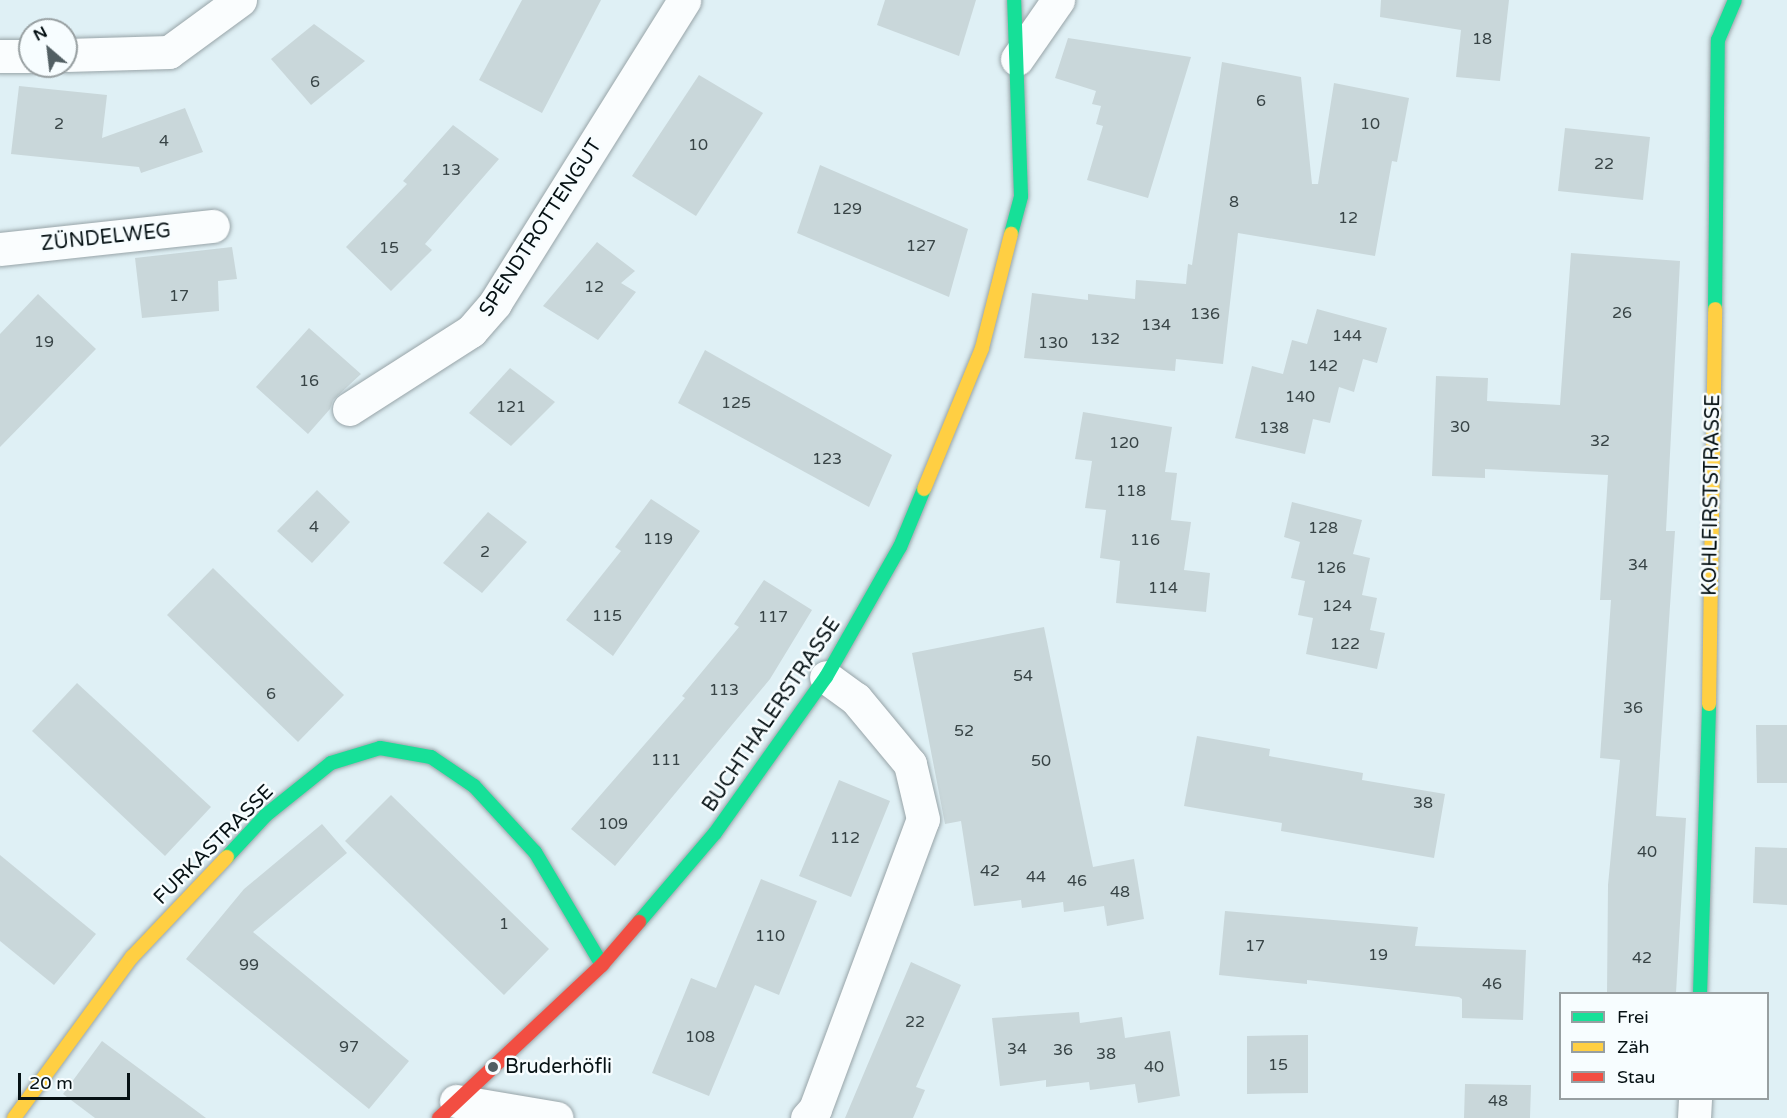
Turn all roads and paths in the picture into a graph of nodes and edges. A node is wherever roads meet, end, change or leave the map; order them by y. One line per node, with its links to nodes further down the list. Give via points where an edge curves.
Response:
1 (240, 0): 6 (street, via 169,52)
2 (684, 0): 12 (street, SPENDTROTTENGUT, via 495,303 471,331)
3 (1014, 0): 9 (street, BUCHTHALERSTRASSE)
4 (1058, 0): 9 (street)
5 (1735, 0): 15 (street, KOHLFIRSTSTRASSE, via 1718,40 1708,814)
6 (78, 55)
7 (0, 56): 8 (street)
8 (18, 56)
9 (1017, 60): 13 (street, BUCHTHALERSTRASSE, via 1020,196 982,348 900,547)
10 (213, 226): 11 (street, ZÜNDELWEG)
11 (0, 249)
12 (349, 409)
13 (826, 677): 14 (street, BUCHTHALERSTRASSE, via 716,833); 20 (street, via 856,699 910,764 923,819 815,1109)
14 (602, 965): 17 (street, BUCHTHALERSTRASSE); 18 (street, FURKASTRASSE, via 535,852 474,786 431,757 380,748 331,763 266,814 132,957)
15 (1700, 992)
16 (1695, 1100): 21 (street)
17 (447, 1109): 19 (street)
18 (14, 1118)
19 (557, 1118)
20 (807, 1118)
21 (1694, 1118)

